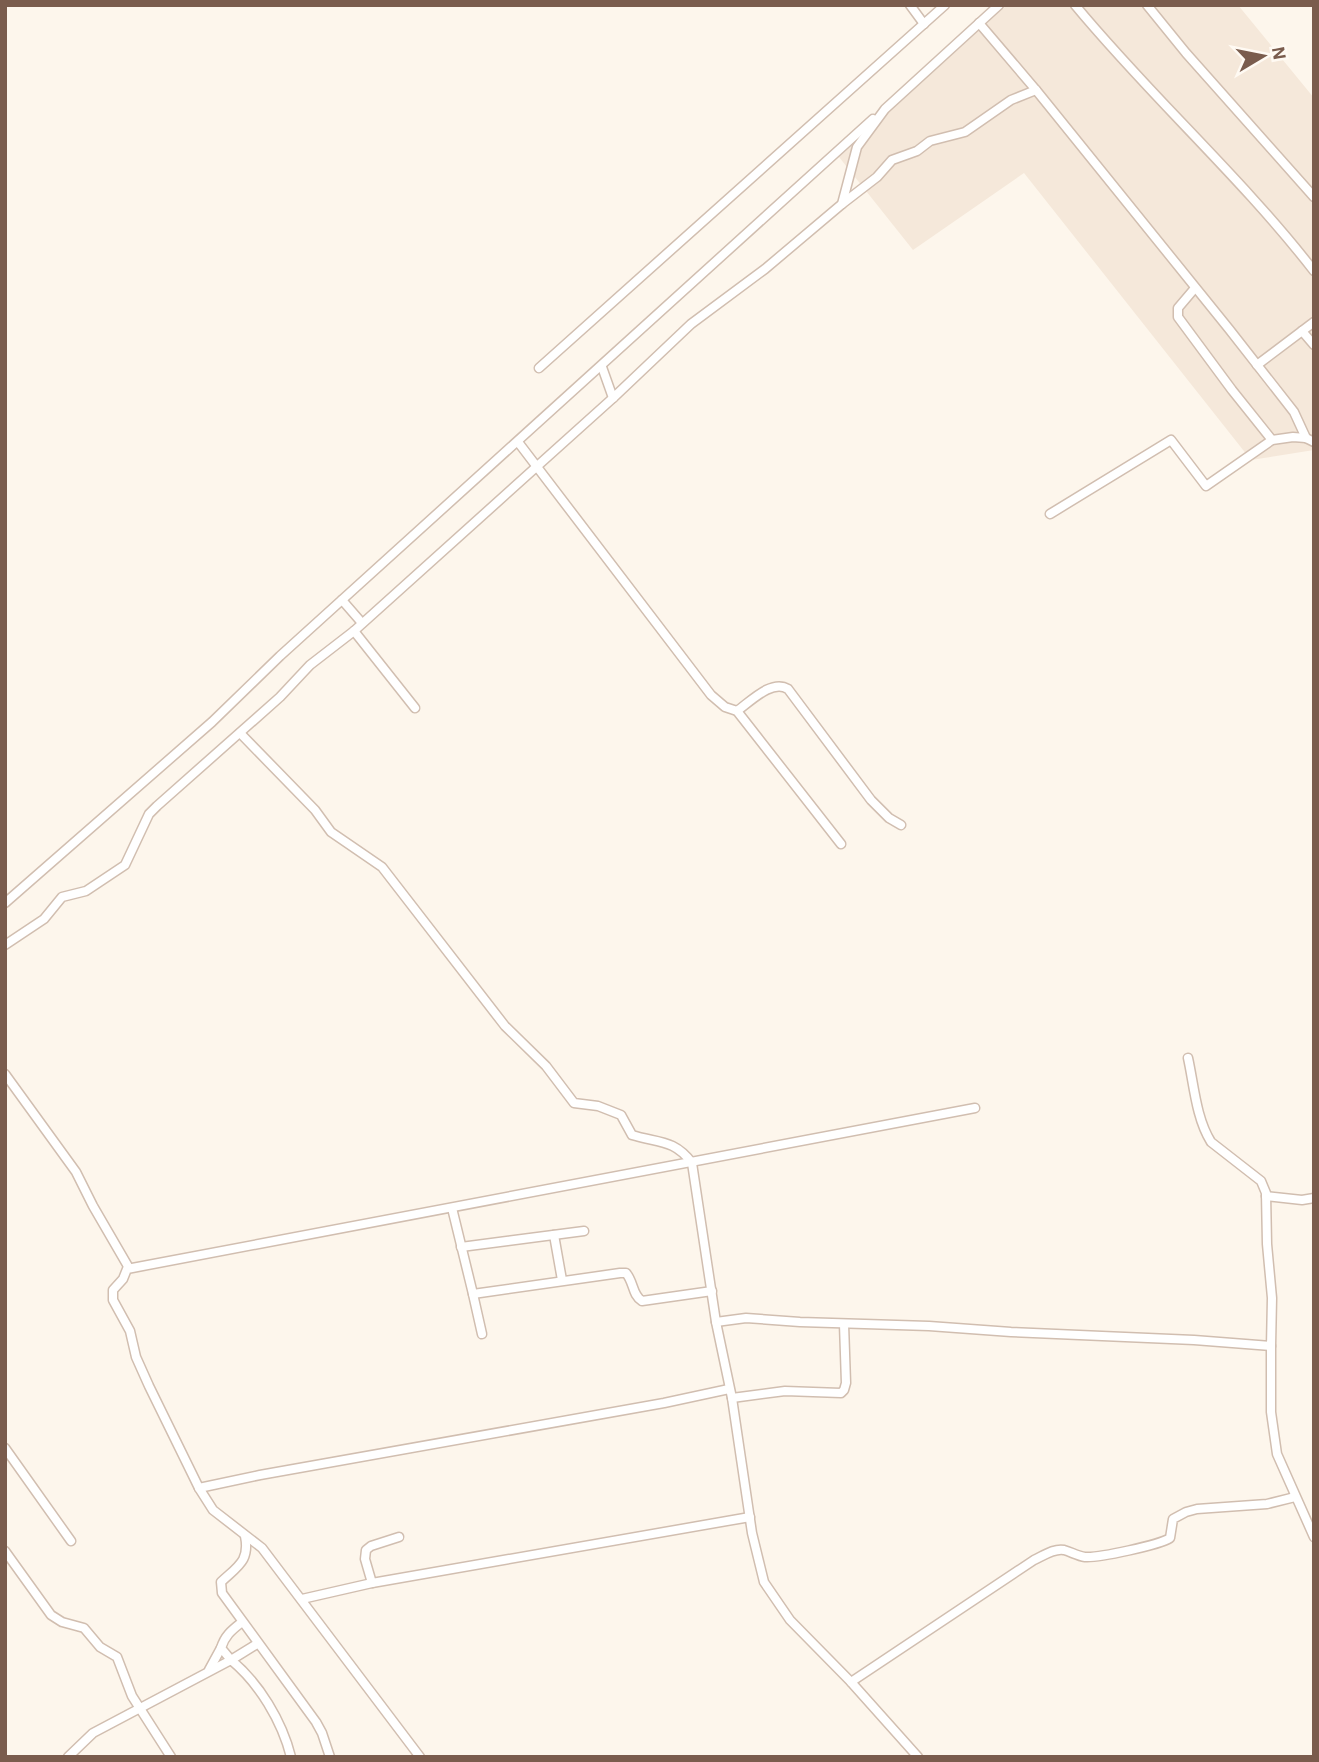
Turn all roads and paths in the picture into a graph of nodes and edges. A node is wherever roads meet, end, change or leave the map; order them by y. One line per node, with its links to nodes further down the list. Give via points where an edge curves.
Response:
1 (910, 5): 7 (street)
2 (945, 5): 7 (street)
3 (999, 5): 6 (street)
4 (1075, 5): 12 (street)
5 (1147, 5): 10 (street)
6 (979, 23): 8 (street); 9 (street)
7 (924, 24): 19 (street)
8 (1036, 90): 11 (street, via 1011,100 958,135 930,141 892,160); 13 (street)
9 (885, 109): 11 (street, via 858,147); 18 (street)
10 (1314, 197)
11 (842, 204): 20 (street, via 691,324)
12 (1314, 271)
13 (1195, 288): 17 (street); 21 (street, via 1178,308 1178,317)
14 (1314, 322): 15 (street)
15 (1302, 331): 16 (street); 17 (street)
16 (1314, 345)
17 (1257, 365): 22 (street)
18 (602, 367): 20 (street); 23 (street)
19 (539, 368)
20 (613, 398): 24 (street)
21 (1272, 440): 22 (street); 25 (street, via 1206,486 1171,440)
22 (1310, 440)
23 (518, 442): 24 (street); 26 (street)
24 (537, 467): 27 (street); 30 (street, via 711,695 725,708)
25 (1050, 514)
26 (342, 600): 27 (street); 34 (street, via 212,722)
27 (362, 623): 28 (street)
28 (354, 631): 29 (street); 31 (street, via 310,665)
29 (415, 708)
30 (737, 711): 32 (street, via 782,685 871,800); 33 (street)
31 (240, 733): 35 (street, via 149,814 125,865 86,891 62,897 44,919); 39 (street, via 331,832 382,867 505,1026 546,1066 574,1103 621,1115 632,1135 675,1145)
32 (901, 825)
33 (841, 844)
34 (5, 903)
35 (5, 946)
36 (1188, 1058): 40 (street, via 1211,1142 1261,1181)
37 (5, 1074): 46 (street, via 76,1172)
38 (975, 1108): 39 (street)
39 (692, 1163): 42 (street); 48 (street)
40 (1266, 1196): 41 (street); 53 (street)
41 (1314, 1198)
42 (452, 1208): 45 (street); 46 (street)
43 (584, 1231): 44 (street)
44 (554, 1235): 45 (street); 47 (street)
45 (461, 1247): 49 (street)
46 (129, 1268): 57 (street, via 113,1290 113,1300)
47 (562, 1280): 48 (street, via 626,1273 638,1299 648,1302); 49 (street)
48 (712, 1291): 50 (street)
49 (473, 1294): 52 (street)
50 (716, 1322): 51 (street, via 746,1318); 54 (street)
51 (844, 1324): 53 (street); 55 (street, via 846,1383 841,1393 785,1391)
52 (482, 1334)
53 (1271, 1346): 58 (street, via 1275,1444)
54 (729, 1389): 55 (street); 57 (street)
55 (732, 1398): 59 (street)
56 (5, 1448): 63 (street)
57 (199, 1488): 60 (street, via 213,1510)
58 (1294, 1497): 62 (street); 74 (street, via 1186,1512 1173,1519 1170,1538 1153,1544 1086,1557 1058,1549 1050,1552)
59 (750, 1517): 67 (street); 74 (street, via 761,1573 777,1603)
60 (246, 1536): 64 (street); 66 (street)
61 (399, 1537): 67 (street, via 366,1550)
62 (1314, 1537)
63 (71, 1541)
64 (262, 1548): 66 (street); 68 (street)
65 (5, 1551): 75 (street, via 51,1615 84,1628 100,1647 117,1657)
66 (248, 1552): 69 (street, via 220,1585)
67 (372, 1583): 68 (street)
68 (302, 1599): 80 (street)
69 (242, 1622): 70 (street); 71 (street, via 227,1634)
70 (257, 1644): 72 (street); 79 (street, via 316,1722)
71 (221, 1648): 72 (street); 73 (street)
72 (231, 1660): 73 (street); 78 (street, via 262,1695)
73 (209, 1670): 75 (street)
74 (851, 1682): 81 (street)
75 (140, 1708): 76 (street, via 93,1733); 77 (street)
76 (68, 1757)
77 (171, 1757)
78 (291, 1757)
79 (330, 1757)
80 (420, 1757)
81 (918, 1757)

